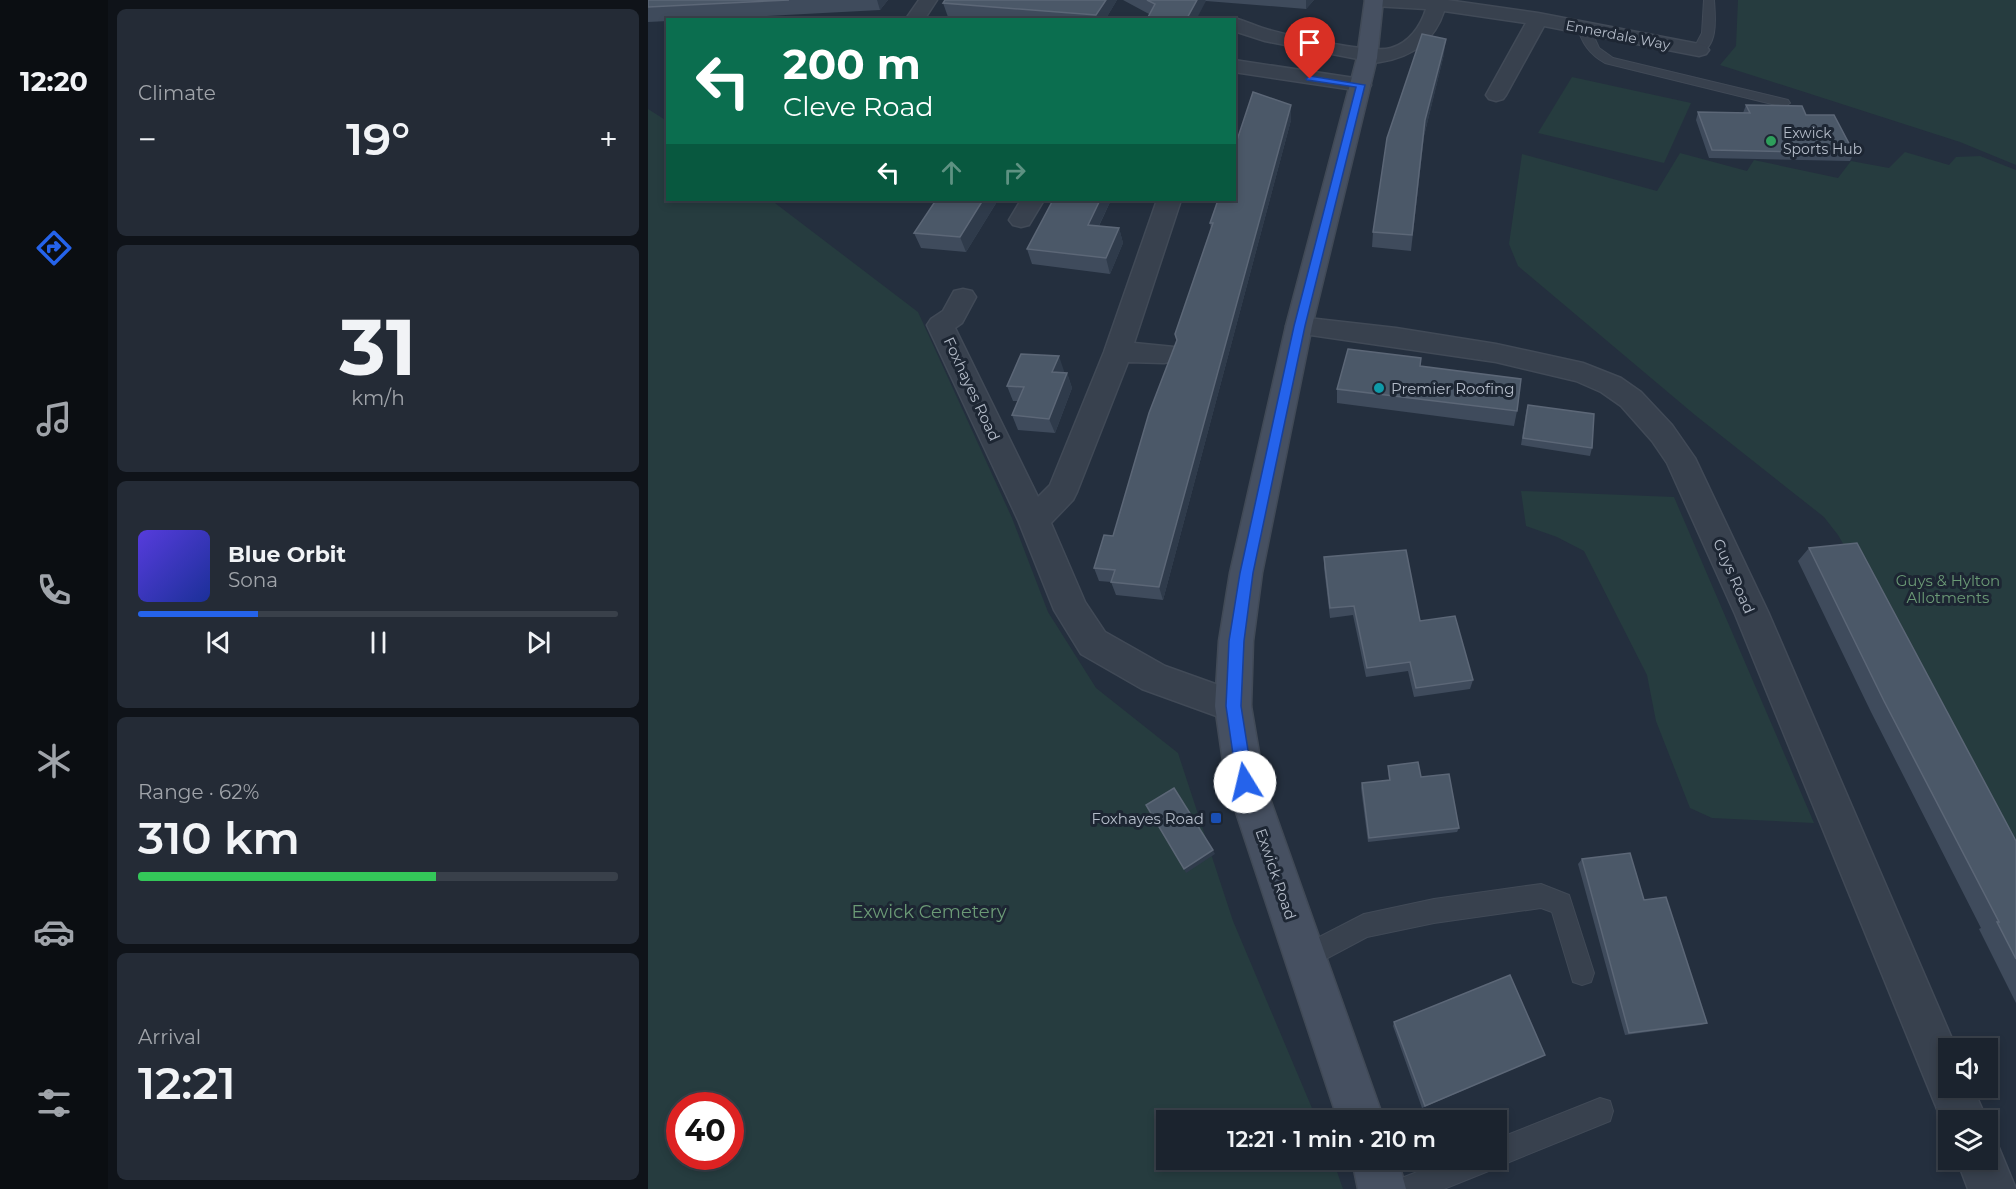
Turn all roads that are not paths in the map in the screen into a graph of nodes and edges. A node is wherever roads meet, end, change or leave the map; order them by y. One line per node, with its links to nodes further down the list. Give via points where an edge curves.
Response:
1 (928, 0): 6 (street)
2 (1374, 0): 4 (street, Ennerdale Way); 11 (street, Exwick Road)
3 (1709, 0): 10 (lane, via 1706,44)
4 (1436, 4): 5 (street, Ennerdale Way); 11 (street, via 1435,15 1412,44 1404,50)
5 (1506, 8): 7 (street, Ennerdale Way)
6 (915, 18)
7 (1538, 20): 9 (street, Ennerdale Way); 14 (street)
8 (1236, 21): 11 (street, via 1265,35)
9 (1582, 26): 10 (street, Ennerdale Way); 15 (lane, via 1588,45 1608,61)
10 (1699, 51)
11 (1367, 57): 13 (street, Exwick Road)
12 (1236, 66): 13 (street)
13 (1360, 85): 20 (street, Exwick Road)
14 (1496, 95)
15 (1784, 103)
16 (1031, 201): 18 (street)
17 (1169, 201): 21 (street)
18 (1021, 220)
19 (963, 297): 23 (street, Foxhayes Road, via 953,317 940,325)
20 (1299, 326): 24 (street, Exwick Road, via 1246,573 1236,641); 27 (street, Guys Road, via 1496,353 1583,373 1631,399 1662,433 1680,458 1752,614)
21 (1118, 352): 22 (street); 23 (street, via 1062,492)
22 (1164, 354)
23 (1034, 520): 24 (street, Foxhayes Road, via 1071,610 1093,643 1154,678)
24 (1233, 706): 25 (street, Exwick Road, via 1245,782)
25 (1305, 958): 26 (lane, via 1364,926 1434,911 1542,896 1561,903); 28 (street, Exwick Road)
26 (1582, 973)
27 (1938, 1058)
28 (1358, 1110)
29 (1600, 1111): 30 (lane)
30 (1507, 1149)
31 (1377, 1170): 34 (street)
32 (1456, 1170): 35 (lane)
33 (1984, 1170): 36 (street)
34 (1382, 1189)
35 (1409, 1189)
36 (1992, 1189)

